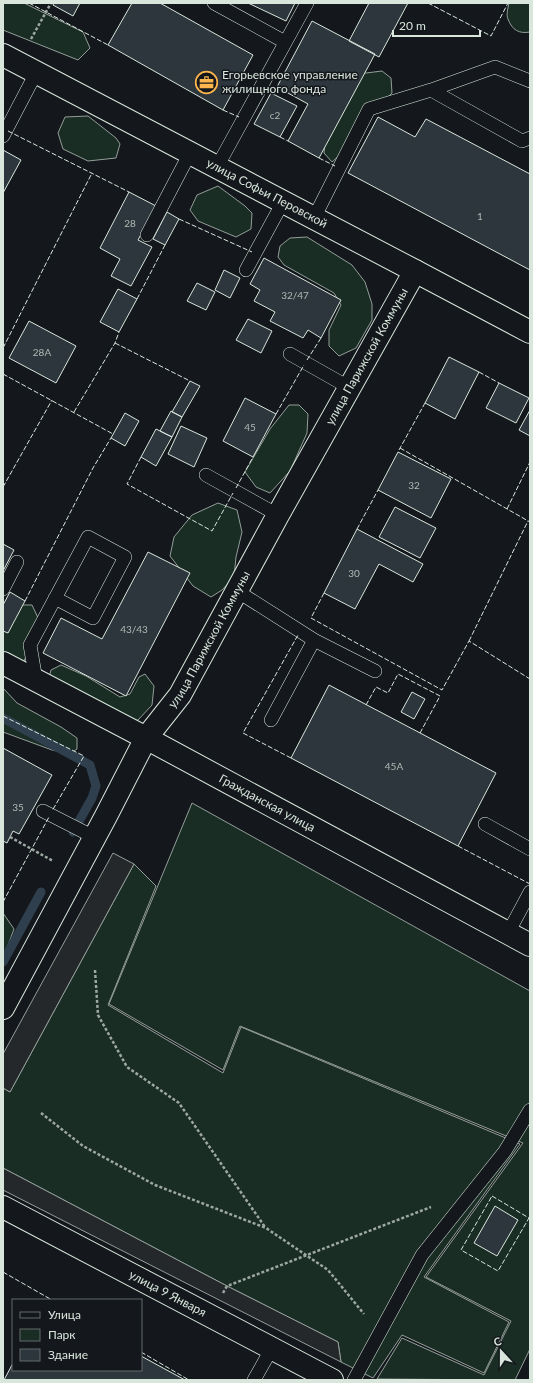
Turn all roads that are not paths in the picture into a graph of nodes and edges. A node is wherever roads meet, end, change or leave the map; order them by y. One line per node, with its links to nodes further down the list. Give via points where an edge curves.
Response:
1 (214, 3): 3 (lane)
2 (307, 3): 3 (lane)
3 (285, 42): 10 (lane)
4 (19, 64): 7 (lane); 9 (street, улица Софьи Перовской)
5 (530, 81): 6 (lane, via 495,67)
6 (431, 90): 8 (lane, via 522,141); 12 (lane, via 369,109)
7 (3, 136)
8 (530, 138)
9 (190, 153): 10 (street, улица Софьи Перовской); 13 (lane)
10 (217, 167): 11 (street, улица Софьи Перовской)
11 (283, 202): 12 (street, улица Софьи Перовской); 14 (lane)
12 (314, 218): 15 (street, улица Софьи Перовской)
13 (147, 235)
14 (246, 270)
15 (415, 271): 16 (street, улица Софьи Перовской); 18 (street, улица Парижской Коммуны)
16 (530, 332)
17 (290, 354): 18 (lane)
18 (350, 388): 20 (street, улица Парижской Коммуны)
19 (206, 475): 20 (lane)
20 (278, 515): 23 (street, улица Парижской Коммуны)
21 (17, 562): 22 (lane)
22 (3, 589)
23 (237, 591): 25 (lane); 30 (street, улица Парижской Коммуны, via 180,695)
24 (55, 598): 24 (lane, via 93,618 125,557 88,538); 28 (lane, via 30,645)
25 (314, 640): 27 (lane); 29 (lane)
26 (3, 664): 28 (street, Гражданская улица)
27 (375, 671)
28 (36, 680): 30 (street, Гражданская улица)
29 (271, 720)
30 (146, 738): 33 (street, улица Парижской Коммуны); 36 (street, Гражданская улица)
31 (43, 810): 33 (lane)
32 (485, 824): 34 (lane)
33 (94, 837): 38 (street, улица Парижской Коммуны)
34 (530, 848)
35 (530, 892): 36 (lane)
36 (508, 933): 37 (street, Гражданская улица)
37 (530, 945)
38 (3, 1008)
39 (530, 1110): 44 (lane, via 505,1151 422,1255)
40 (3, 1207): 41 (street, улица 9 Января)
41 (272, 1348): 42 (lane); 43 (street, улица 9 Января)
42 (254, 1380)
43 (332, 1380)
44 (354, 1380)

